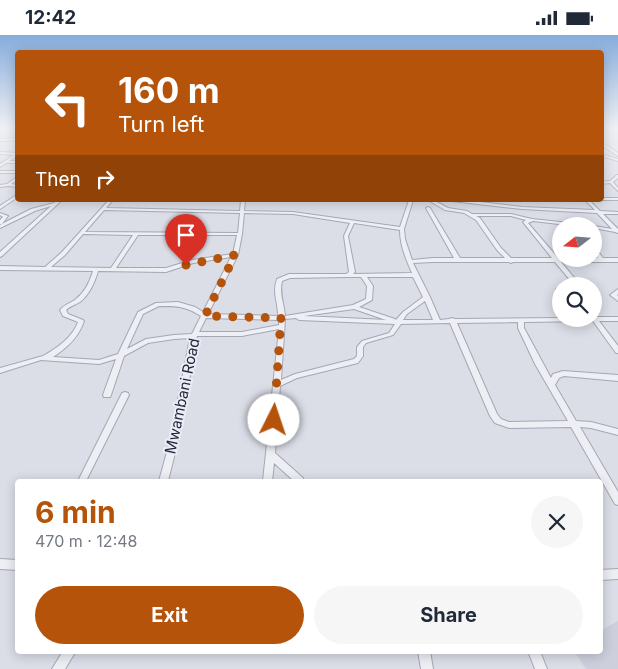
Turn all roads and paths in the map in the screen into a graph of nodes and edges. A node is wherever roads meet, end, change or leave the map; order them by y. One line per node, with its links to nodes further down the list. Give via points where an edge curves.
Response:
1 (11, 158): 3 (street)
2 (0, 162): 3 (street)
3 (6, 162): 4 (street); 5 (street)
4 (15, 162)
5 (0, 166)
6 (0, 172): 7 (street)
7 (15, 172)
8 (15, 179): 11 (street)
9 (615, 180): 13 (street)
10 (0, 185): 11 (street)
11 (8, 185): 12 (street)
12 (15, 186)
13 (618, 190): 17 (street)
14 (15, 197): 27 (street)
15 (604, 199): 17 (street)
16 (604, 199): 26 (street)
17 (612, 199): 18 (street)
18 (618, 199)
19 (58, 202): 41 (street, via 33,210); 49 (street)
20 (109, 202): 29 (street)
21 (243, 202): 31 (street, Mwambani Road)
22 (411, 202): 42 (street)
23 (434, 202): 35 (street)
24 (492, 202): 30 (street)
25 (589, 202): 32 (street)
26 (618, 204)
27 (0, 208)
28 (428, 208): 51 (street)
29 (102, 209): 31 (street); 45 (street)
30 (556, 210): 32 (street); 36 (street)
31 (243, 211): 38 (street, via 293,213); 47 (street, Mwambani Road)
32 (598, 212): 33 (street); 44 (street)
33 (618, 213)
34 (0, 214): 40 (street, via 6,216)
35 (473, 215): 37 (street, via 512,215); 55 (street)
36 (559, 217)
37 (533, 220): 39 (street); 48 (street, via 525,222)
38 (353, 221): 42 (street); 63 (street, via 346,236 352,272)
39 (552, 222)
40 (0, 223)
41 (0, 227)
42 (402, 229): 56 (street, via 401,239)
43 (602, 229): 44 (street)
44 (618, 232)
45 (81, 233): 46 (street); 59 (street)
46 (136, 234): 47 (street); 61 (street)
47 (240, 234): 50 (street, Mwambani Road)
48 (552, 254)
49 (0, 255)
50 (235, 255): 61 (street, via 171,270); 70 (street, Mwambani Road)
51 (458, 260): 55 (street); 56 (street)
52 (552, 260): 55 (street)
53 (602, 260): 54 (street)
54 (618, 260)
55 (511, 261)
56 (410, 262): 62 (street)
57 (563, 267): 65 (street)
58 (0, 268): 59 (street)
59 (47, 269): 60 (street)
60 (96, 269): 61 (street); 84 (street, via 86,292 63,310 65,315 81,321 77,331 56,352)
61 (113, 269)
62 (416, 275): 64 (street); 67 (street)
63 (346, 276): 64 (street); 71 (street, via 279,280)
64 (363, 276): 69 (street, via 370,286 370,297)
65 (571, 277)
66 (618, 291): 68 (street, via 614,295)
67 (427, 297): 75 (street); 77 (street, via 404,313)
68 (618, 299)
69 (354, 307): 71 (street); 77 (street)
70 (205, 316): 71 (street); 81 (street, Mwambani Road); 83 (street, via 178,304 158,304 146,309 140,313)
71 (281, 318): 77 (street); 79 (street)
72 (618, 319): 74 (street)
73 (452, 320): 75 (street); 78 (street, via 509,320); 91 (street, via 498,421 509,425)
74 (602, 320)
75 (436, 321): 77 (street)
76 (552, 321): 78 (street)
77 (398, 322): 87 (street, via 391,334 362,344 356,361)
78 (521, 324): 88 (street)
79 (282, 326): 81 (street, via 242,335); 87 (street)
80 (600, 327): 82 (street)
81 (194, 335): 83 (street, via 146,341); 95 (street, Mwambani Road)
82 (618, 351)
83 (121, 355): 84 (street, via 94,362); 89 (street)
84 (41, 358): 85 (street)
85 (0, 371)
86 (618, 379): 88 (street, via 563,373 556,376)
87 (276, 385): 93 (street)
88 (551, 385): 91 (street)
89 (107, 395)
90 (125, 395): 94 (street)
91 (574, 424): 92 (street); 98 (street)
92 (618, 433)
93 (271, 455): 96 (street); 97 (street)
94 (83, 479)
95 (164, 479)
96 (268, 479)
97 (298, 479)
98 (618, 501)
99 (0, 564): 100 (street)
100 (15, 565)
101 (618, 574): 102 (street)
102 (603, 575)
103 (68, 654): 106 (street)
104 (424, 654): 107 (street)
105 (535, 654): 108 (street)
106 (58, 669)
107 (427, 669)
108 (541, 669)

